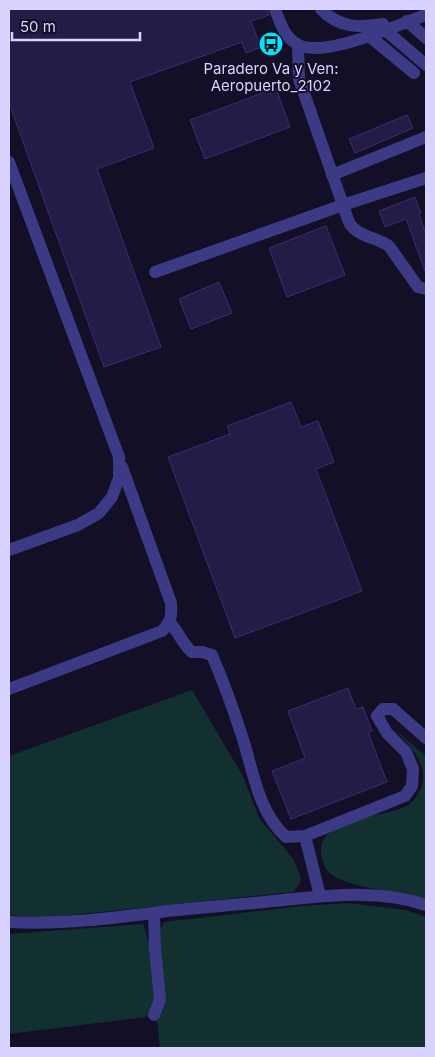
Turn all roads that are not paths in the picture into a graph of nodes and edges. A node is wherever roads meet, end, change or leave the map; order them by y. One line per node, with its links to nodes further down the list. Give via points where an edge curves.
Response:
1 (275, 9): 7 (lane, via 285,33)
2 (321, 9): 3 (lane, via 343,25 351,26 381,25)
3 (419, 18): 4 (lane); 6 (lane)
4 (384, 30): 5 (lane); 8 (lane)
5 (368, 36): 7 (lane, via 343,45 317,49); 9 (lane)
6 (426, 38)
7 (298, 45): 12 (lane, via 299,79)
8 (426, 65)
9 (414, 73)
10 (426, 137): 12 (lane)
11 (9, 162): 17 (lane)
12 (332, 175): 14 (lane)
13 (426, 178): 14 (lane)
14 (343, 205): 15 (lane); 16 (lane, via 351,225 389,246 418,287)
15 (155, 272)
16 (426, 289)
17 (119, 457): 18 (lane, via 119,478 112,498 99,513 78,525); 19 (lane, via 171,603)
18 (9, 550)
19 (170, 622): 20 (lane, via 162,631); 22 (lane, via 192,652 212,655 264,808 276,828 286,837)
20 (9, 689)
21 (426, 738): 22 (lane, via 394,709 383,709 377,716 387,733 406,752 413,769 412,786 405,796)
22 (305, 836): 23 (lane)
23 (320, 896): 24 (lane, via 377,896); 25 (lane)
24 (426, 905)
25 (154, 913): 27 (lane); 29 (lane, via 160,1000)
26 (9, 922): 27 (lane)
27 (35, 923): 28 (lane)
28 (9, 927)
29 (154, 1014)

